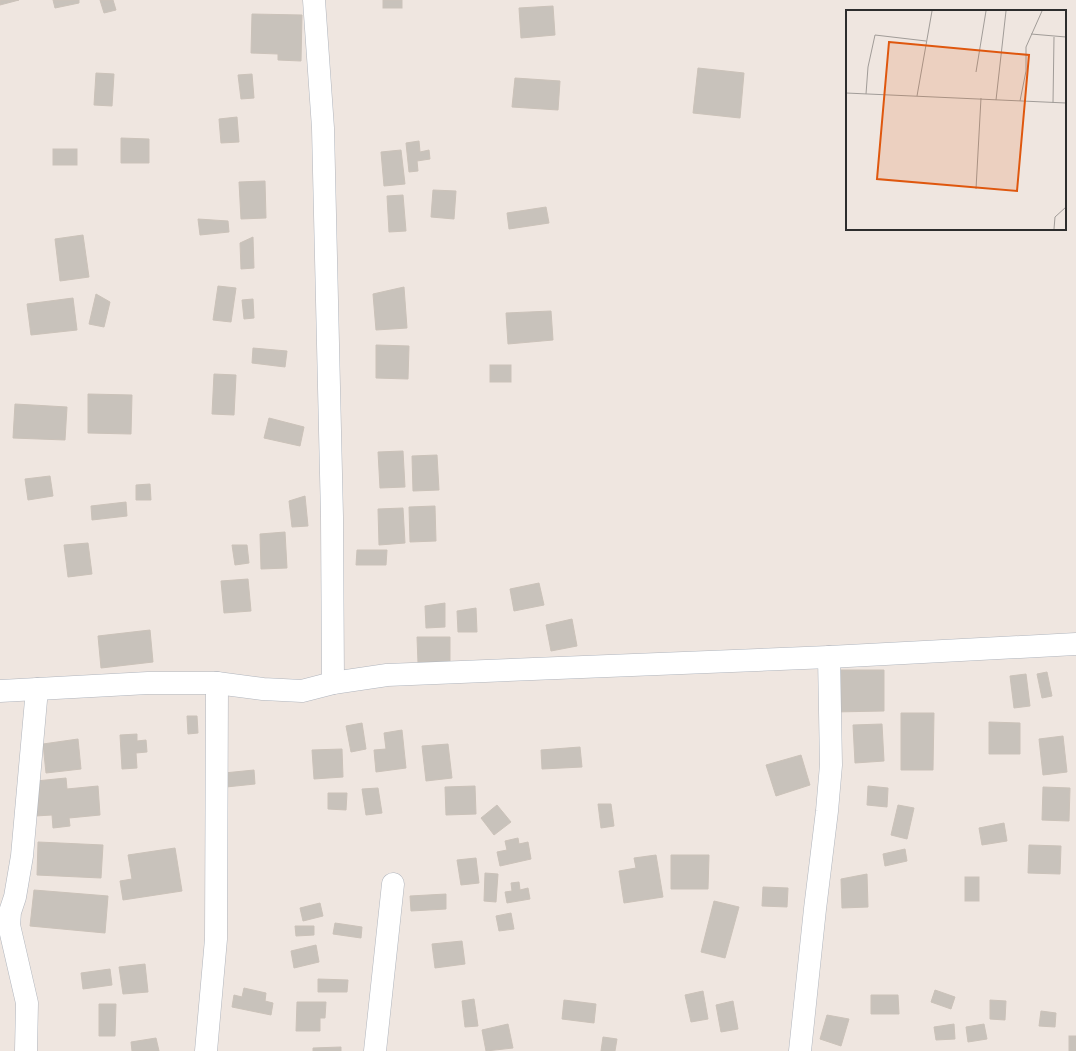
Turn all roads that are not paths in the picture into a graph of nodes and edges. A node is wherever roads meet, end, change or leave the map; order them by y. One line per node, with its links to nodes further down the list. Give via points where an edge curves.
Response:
1 (314, 0): 5 (street, via 323,128 332,509)
2 (1076, 644): 3 (street)
3 (830, 657): 5 (street, via 387,675); 12 (street, via 831,765 828,811)
4 (216, 683): 5 (street, via 302,691); 6 (street, via 148,683); 10 (street, via 216,939)
5 (333, 683)
6 (37, 689): 7 (street); 9 (street, via 22,856 9,925 27,1003)
7 (0, 691)
8 (393, 884): 11 (street)
9 (26, 1051)
10 (206, 1051)
11 (375, 1051)
12 (800, 1051)

